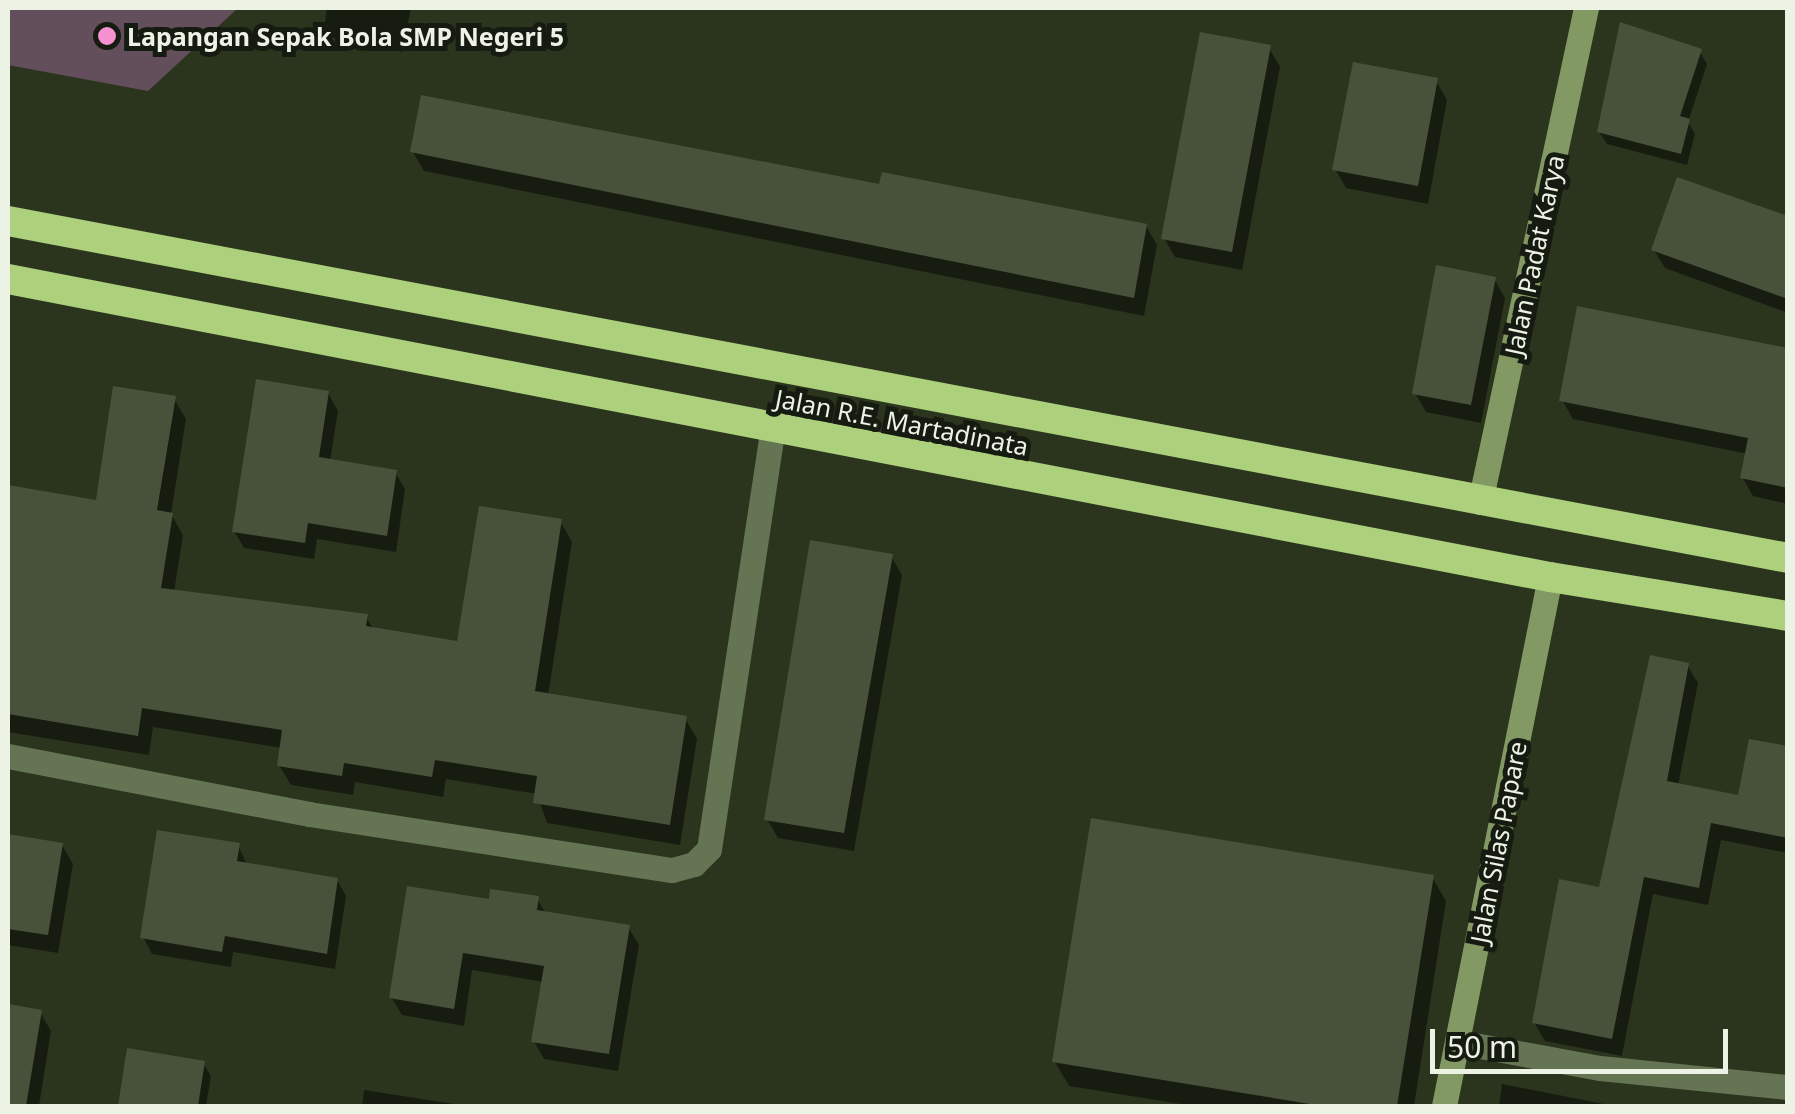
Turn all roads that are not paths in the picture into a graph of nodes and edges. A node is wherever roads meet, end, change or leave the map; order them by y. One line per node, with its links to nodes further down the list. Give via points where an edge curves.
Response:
1 (1586, 8): 5 (street, Jalan Padat Karya)
2 (8, 221): 5 (highway, Jalan R.E. Martadinata)
3 (8, 279): 4 (highway, Jalan R.E. Martadinata)
4 (774, 428): 7 (highway, Jalan R.E. Martadinata); 9 (street, via 709,849 694,864 672,870 328,817)
5 (1480, 502): 6 (highway, Jalan R.E. Martadinata)
6 (1788, 558)
7 (1550, 577): 8 (highway, Jalan R.E. Martadinata); 10 (street, Jalan Silas Papare)
8 (1788, 616)
9 (8, 756)
10 (1458, 1042): 11 (street, via 1600,1068); 12 (street, Jalan Silas Papare)
11 (1788, 1087)
12 (1444, 1106)

